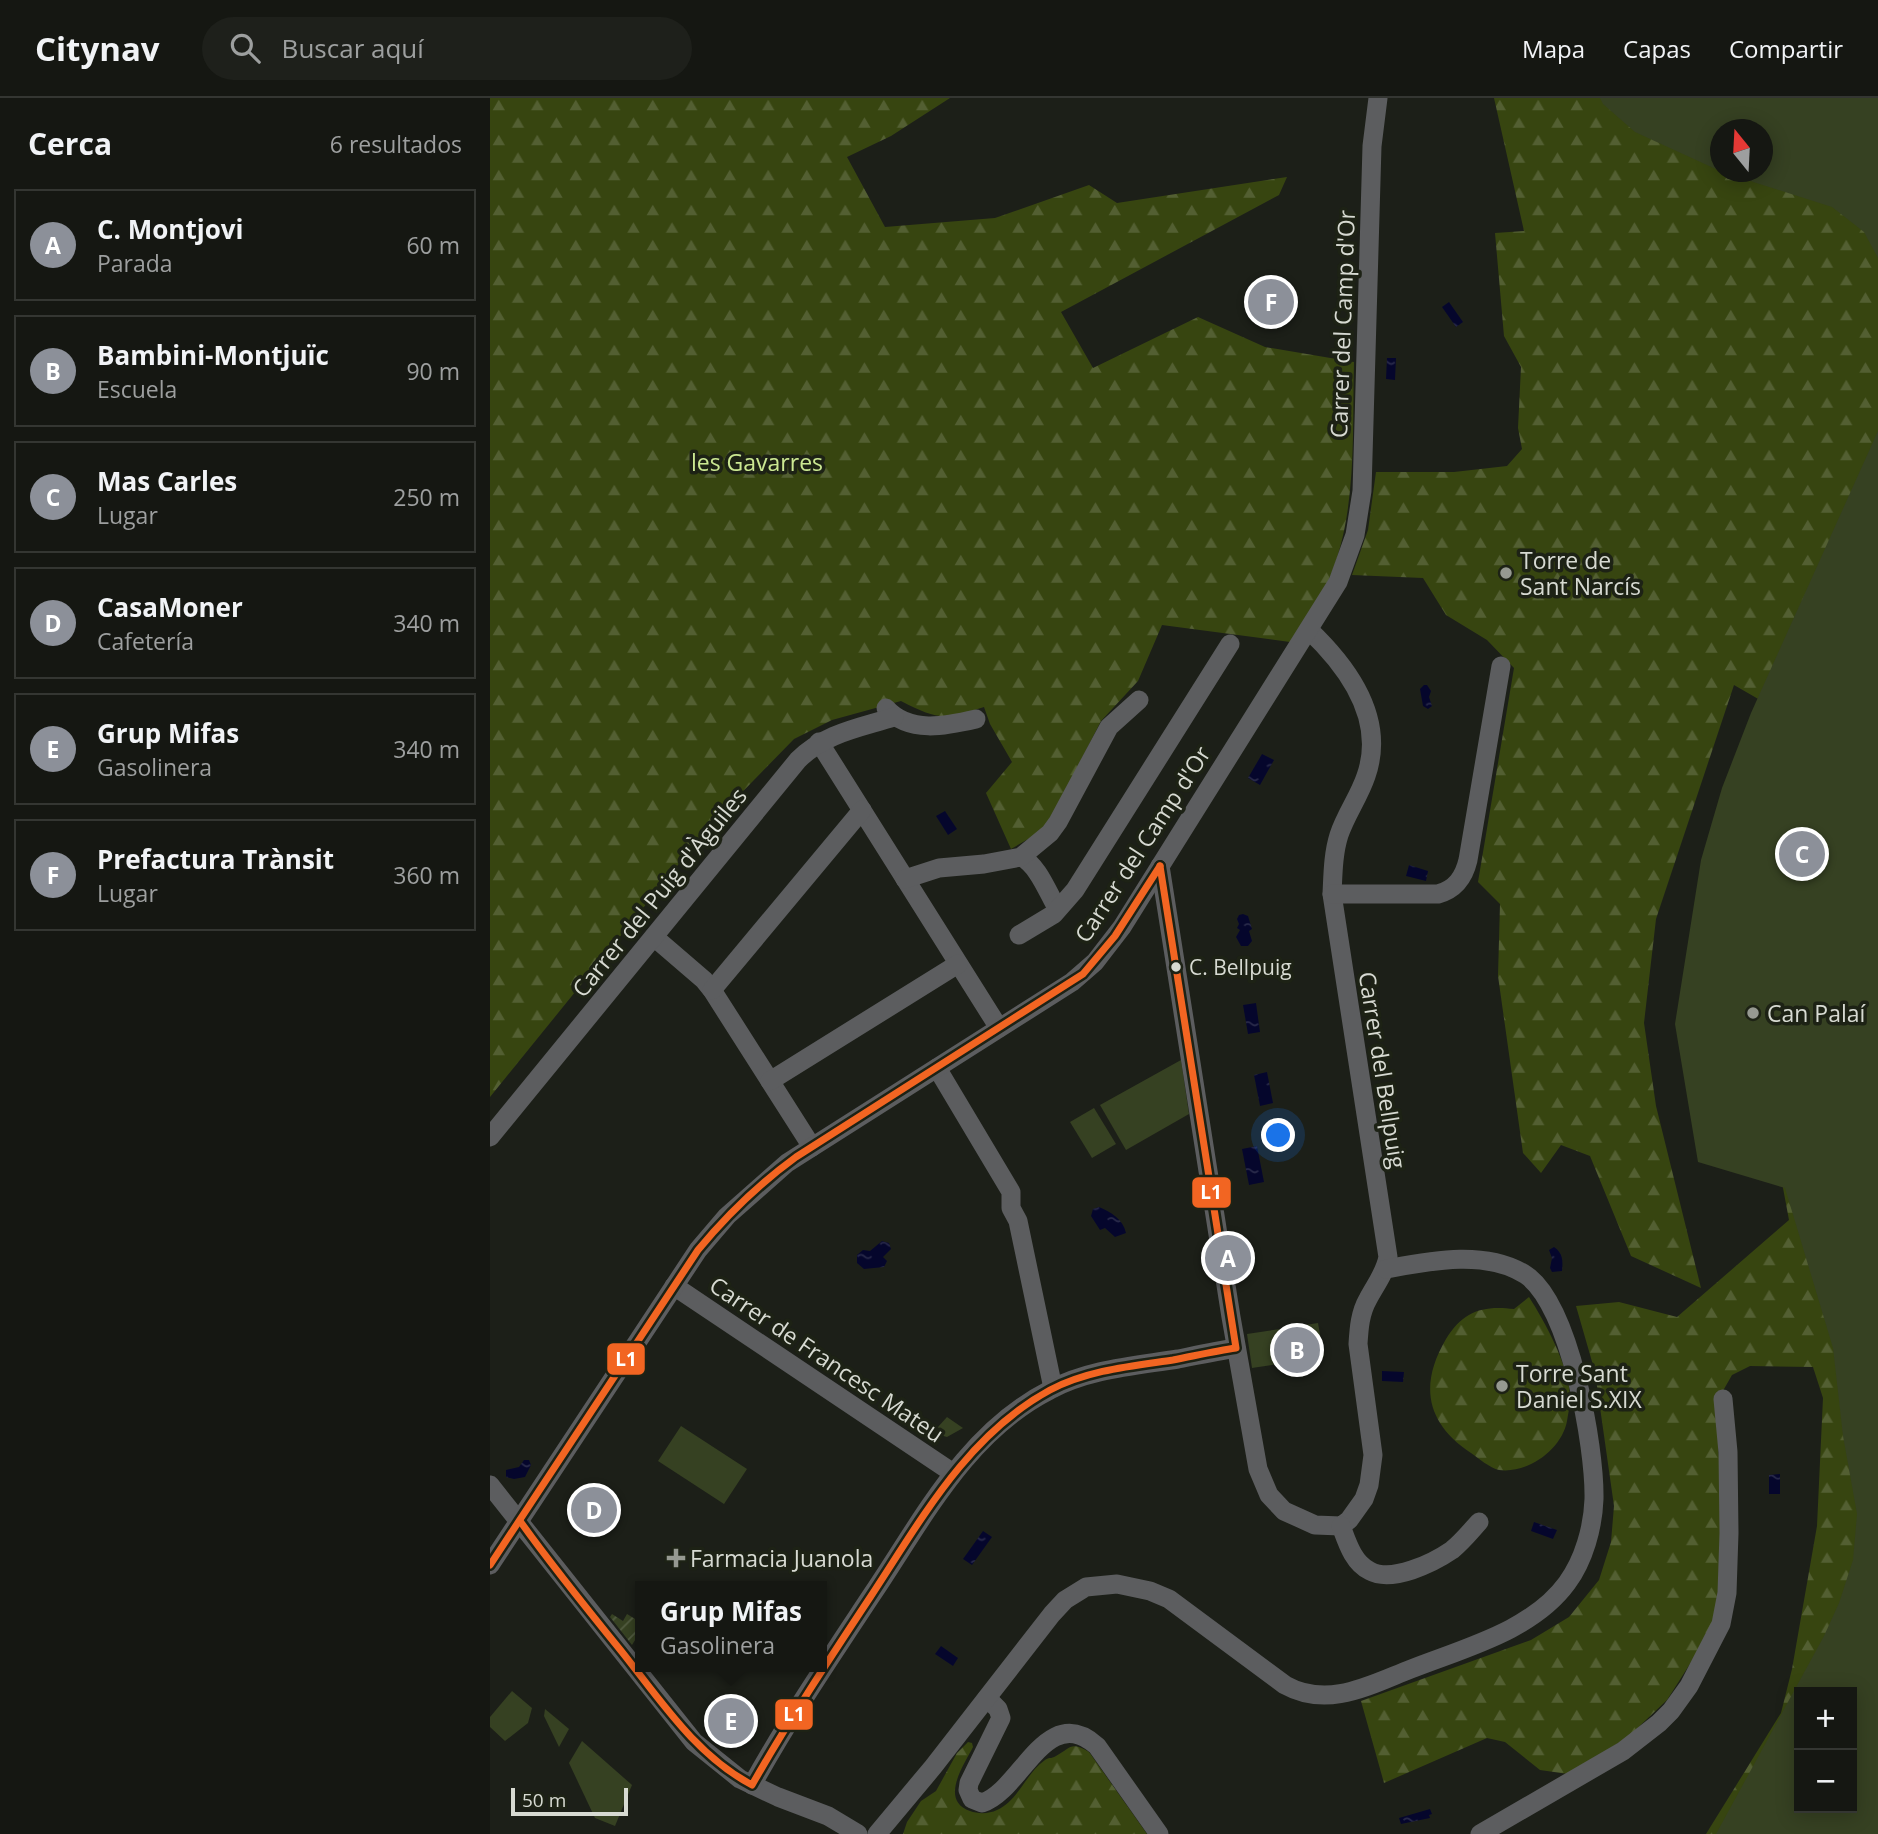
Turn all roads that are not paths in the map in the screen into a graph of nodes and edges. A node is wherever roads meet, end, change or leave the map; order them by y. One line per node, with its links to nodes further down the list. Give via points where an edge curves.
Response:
1 (1378, 98): 2 (street, Carrer del Camp d'Or, via 1372,146 1362,491 1349,556)
2 (1309, 630): 10 (street, Carrer del Camp d'Or); 12 (street, Carrer del Bellpuig, via 1358,689 1373,743 1367,774 1339,836)
3 (1230, 644): 13 (street, via 1075,890)
4 (1501, 666): 12 (street, via 1461,880 1438,894)
5 (1139, 700): 9 (street, via 1109,727 1058,822)
6 (976, 719): 7 (street, Carrer del Puig d'Àguiles, via 923,726 904,723 890,712)
7 (819, 742): 8 (street); 15 (street, Carrer del Puig d'Àguiles, via 798,760)
8 (862, 810): 11 (street); 17 (street)
9 (1021, 857): 11 (street, via 939,868); 13 (street, via 1033,867)
10 (1160, 866): 18 (street, Carrer del Camp d'Or, via 1122,927 1083,974); 25 (street)
11 (905, 879): 16 (street)
12 (1332, 894): 23 (street, Carrer del Bellpuig, via 1387,1244)
13 (1057, 908): 14 (street)
14 (1019, 935)
15 (654, 937): 17 (street); 21 (street, Carrer del Puig d'Àguiles)
16 (958, 964): 18 (street); 20 (street)
17 (712, 990): 20 (street)
18 (999, 1028): 19 (street, Carrer del Camp d'Or)
19 (937, 1068): 22 (street, Carrer del Camp d'Or); 26 (street, via 1011,1192)
20 (770, 1081): 22 (street)
21 (490, 1137)
22 (811, 1147): 24 (street, Carrer del Camp d'Or, via 727,1216)
23 (1386, 1269): 32 (street, via 1367,1301 1359,1328 1372,1470 1364,1499); 38 (street, via 1470,1259 1501,1264 1527,1276 1553,1312 1580,1386 1594,1498 1577,1566 1554,1598 1530,1620 1483,1640 1354,1692 1321,1695 1285,1685 1169,1599 1132,1586 1086,1587 1052,1614)
24 (674, 1286): 28 (street, Carrer de Francesc Mateu); 30 (street, Carrer del Camp d'Or)
25 (1236, 1348): 26 (street, via 1122,1367); 32 (street, via 1258,1469 1269,1495 1292,1516 1315,1525)
26 (1053, 1388): 28 (street, via 1006,1417)
27 (1723, 1399): 43 (street, via 1730,1533 1727,1593 1721,1624 1689,1686 1659,1723 1623,1751)
28 (953, 1473): 34 (street)
29 (490, 1485): 30 (street)
30 (520, 1521): 33 (street, Carrer del Camp d'Or); 35 (street)
31 (1479, 1522): 32 (street, via 1436,1559 1391,1575 1362,1566)
32 (1340, 1526)
33 (490, 1565)
34 (827, 1666)
35 (635, 1669)
36 (638, 1672): 39 (street, via 694,1742)
37 (823, 1672): 39 (street)
38 (987, 1698): 41 (street); 42 (street, via 1000,1718 972,1773 968,1790 972,1799 982,1803 994,1797 1045,1743 1077,1734 1097,1746)
39 (752, 1785): 40 (street, via 828,1816)
40 (858, 1834)
41 (877, 1834)
42 (1159, 1834)
43 (1480, 1834)

